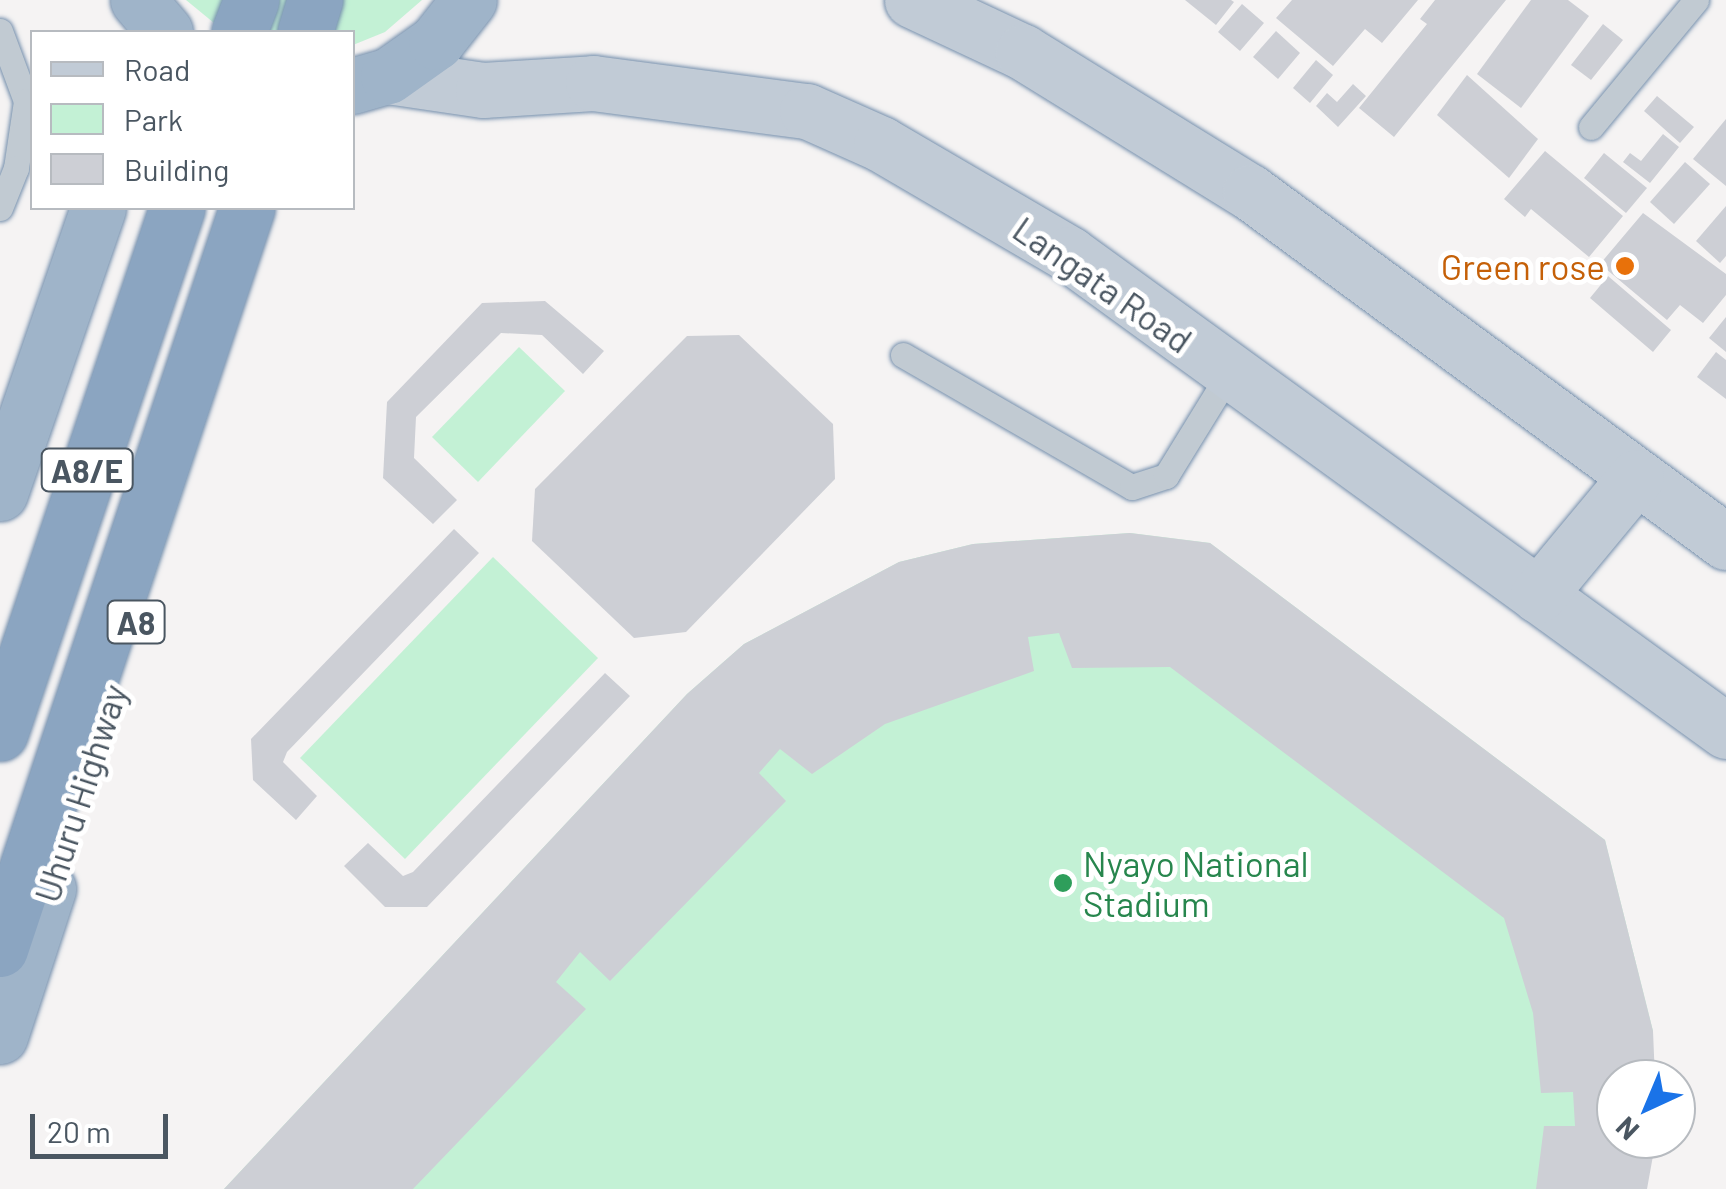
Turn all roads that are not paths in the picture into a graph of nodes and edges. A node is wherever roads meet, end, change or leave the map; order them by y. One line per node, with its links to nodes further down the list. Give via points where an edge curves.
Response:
1 (251, 0): 6 (highway)
2 (315, 0): 7 (highway)
3 (469, 0): 9 (highway, via 436,42)
4 (912, 0): 18 (main road, via 1023,52 1250,192)
5 (1696, 0): 10 (lane)
6 (241, 30)
7 (305, 30)
8 (0, 31): 11 (lane, via 26,101 16,168)
9 (370, 81): 17 (main road, Langata Road, via 484,90 593,84 806,111 881,144 1069,254)
10 (1591, 127)
11 (0, 208)
12 (97, 210): 19 (highway)
13 (176, 210): 23 (highway, A8/E)
14 (246, 210): 24 (highway, A8/E)
15 (272, 210): 25 (highway, Uhuru Highway / A8)
16 (903, 354): 17 (lane, via 1132,487 1166,476)
17 (1230, 372): 21 (main road, Langata Road)
18 (1636, 477): 20 (main road); 21 (main road)
19 (0, 493)
20 (1726, 542)
21 (1538, 595): 22 (main road, Langata Road)
22 (1726, 730)
23 (0, 733)
24 (0, 949)
25 (0, 1036)

